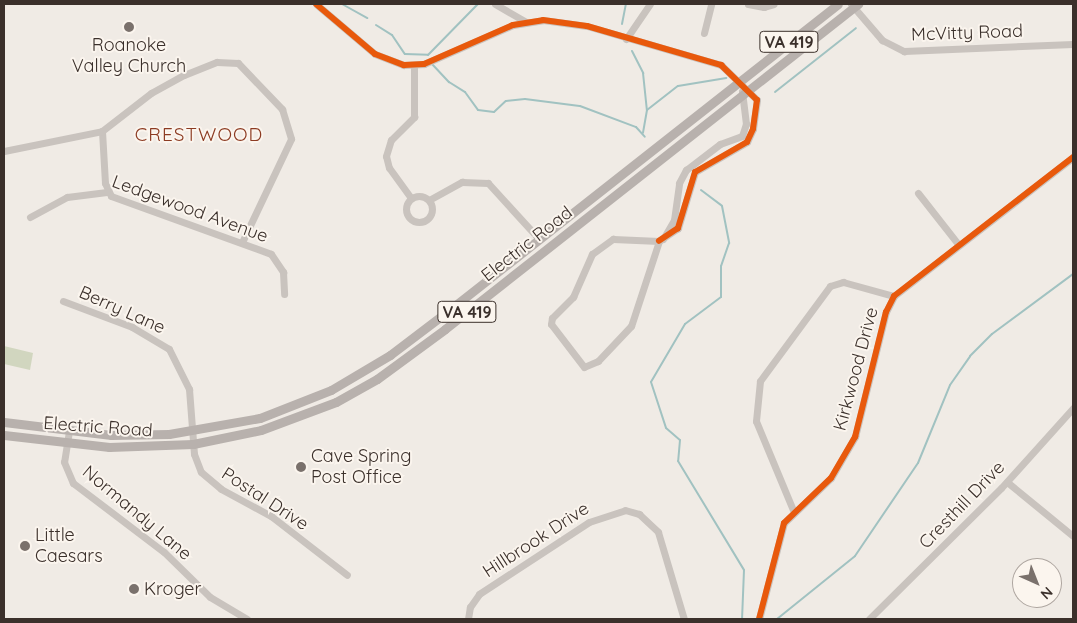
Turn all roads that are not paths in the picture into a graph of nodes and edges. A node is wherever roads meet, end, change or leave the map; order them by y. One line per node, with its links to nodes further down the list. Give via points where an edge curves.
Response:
1 (316, 4): 13 (street, via 376,54)
2 (495, 4): 9 (street)
3 (650, 4): 11 (street)
4 (711, 4): 10 (street)
5 (748, 4): 6 (street)
6 (774, 4)
7 (838, 4): 14 (main road, Electric Road / VA 419)
8 (854, 5): 12 (street, McVitty Road, via 882,40 904,51); 15 (main road, Electric Road / VA 419)
9 (526, 22): 11 (street, via 567,21); 13 (street)
10 (704, 33)
11 (626, 39): 14 (street, via 717,62)
12 (1073, 44)
13 (414, 66): 21 (street, via 414,116 391,140 386,156 389,168)
14 (740, 81): 15 (street); 24 (main road, Electric Road / VA 419)
15 (746, 93): 25 (street, via 746,124 742,136 720,144 686,170 678,183 674,220); 25 (street, via 759,107 747,142 694,172 678,228); 37 (main road, Electric Road / VA 419, via 377,379 285,423)
16 (102, 130): 17 (street); 19 (street); 26 (street, via 151,93 184,75 223,61 245,67 282,109 290,139)
17 (4, 151)
18 (1073, 157): 27 (street, Kirkwood Drive)
19 (107, 192): 23 (street, Ledgewood Avenue, via 68,197); 26 (street, Ledgewood Avenue, via 120,202)
20 (918, 193): 27 (street)
21 (411, 198): 22 (street); 22 (street, via 405,210 417,222 431,214)
22 (429, 200): 24 (street, via 468,181 488,183)
23 (30, 217)
24 (539, 239): 34 (main road, Electric Road / VA 419, via 390,355 346,382 279,412)
25 (659, 241): 25 (street, via 631,326 598,361 582,366 551,322 573,297 588,259 613,239)
26 (242, 242): 28 (street, Ledgewood Avenue, via 276,259 283,272)
27 (958, 244): 29 (street, Kirkwood Drive)
28 (284, 294)
29 (894, 296): 39 (street, Kirkwood Drive, via 882,324 864,412 846,457 831,478); 39 (street, via 843,282 830,286 760,381 756,420)
30 (63, 301): 34 (street, Berry Lane, via 132,327 169,349 189,389)
31 (1073, 408): 38 (street, Cresthill Drive)
32 (4, 422): 33 (main road, Electric Road / VA 419)
33 (69, 430): 34 (main road, Electric Road / VA 419, via 139,435); 36 (street, Normandy Lane)
34 (192, 432): 37 (street, Postal Drive)
35 (4, 435): 36 (main road, Electric Road / VA 419)
36 (66, 442): 37 (main road, Electric Road / VA 419, via 135,448); 42 (street, Normandy Lane, via 64,462 73,483 164,552 210,597)
37 (193, 444): 41 (street, Postal Drive, via 197,463 212,483 271,516)
38 (1006, 482): 40 (street); 46 (street, Cresthill Drive)
39 (793, 510): 45 (street, Kirkwood Drive, via 780,534)
40 (1073, 536)
41 (347, 575)
42 (247, 619)
43 (468, 619): 44 (street, Hillbrook Drive, via 470,607 479,594 589,522 625,510 639,514 658,532)
44 (684, 619)
45 (759, 619)
46 (869, 619)

